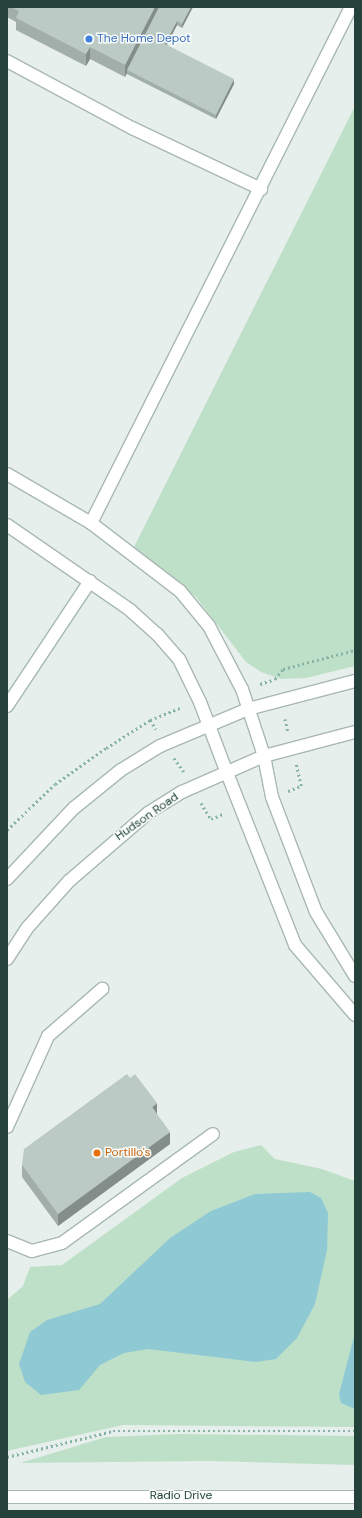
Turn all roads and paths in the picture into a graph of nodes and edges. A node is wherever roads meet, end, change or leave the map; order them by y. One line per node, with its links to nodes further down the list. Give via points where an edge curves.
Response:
1 (351, 7): 3 (street)
2 (7, 61): 3 (street, via 132,128)
3 (261, 189): 5 (street)
4 (7, 474): 5 (street)
5 (91, 523): 10 (street, via 180,591 209,626)
6 (7, 525): 7 (street)
7 (90, 581): 11 (street, via 157,634 178,659); 12 (street)
8 (355, 650): 10 (path, via 283,669 275,679)
9 (355, 681): 13 (street)
10 (242, 689): 13 (street)
11 (200, 702): 14 (street); 18 (path, via 167,712 134,729 55,784)
12 (7, 706)
13 (248, 709): 14 (street); 16 (street)
14 (208, 723): 17 (street); 19 (street, via 121,770 74,808)
15 (355, 732): 16 (street, Hudson Road)
16 (264, 756): 17 (street, Hudson Road); 21 (street, via 272,797 316,912)
17 (226, 772): 20 (street, Hudson Road, via 162,805 103,849 28,927); 23 (street, via 295,945)
18 (7, 830)
19 (7, 879)
20 (7, 959)
21 (355, 976)
22 (102, 989): 24 (street, via 48,1036)
23 (355, 1015)
24 (7, 1128)
25 (213, 1134): 26 (street, via 62,1243 32,1251)
26 (7, 1241)
27 (355, 1431): 28 (path, via 113,1431)
28 (7, 1457)
29 (7, 1497): 30 (street, Radio Drive)
30 (355, 1497)

